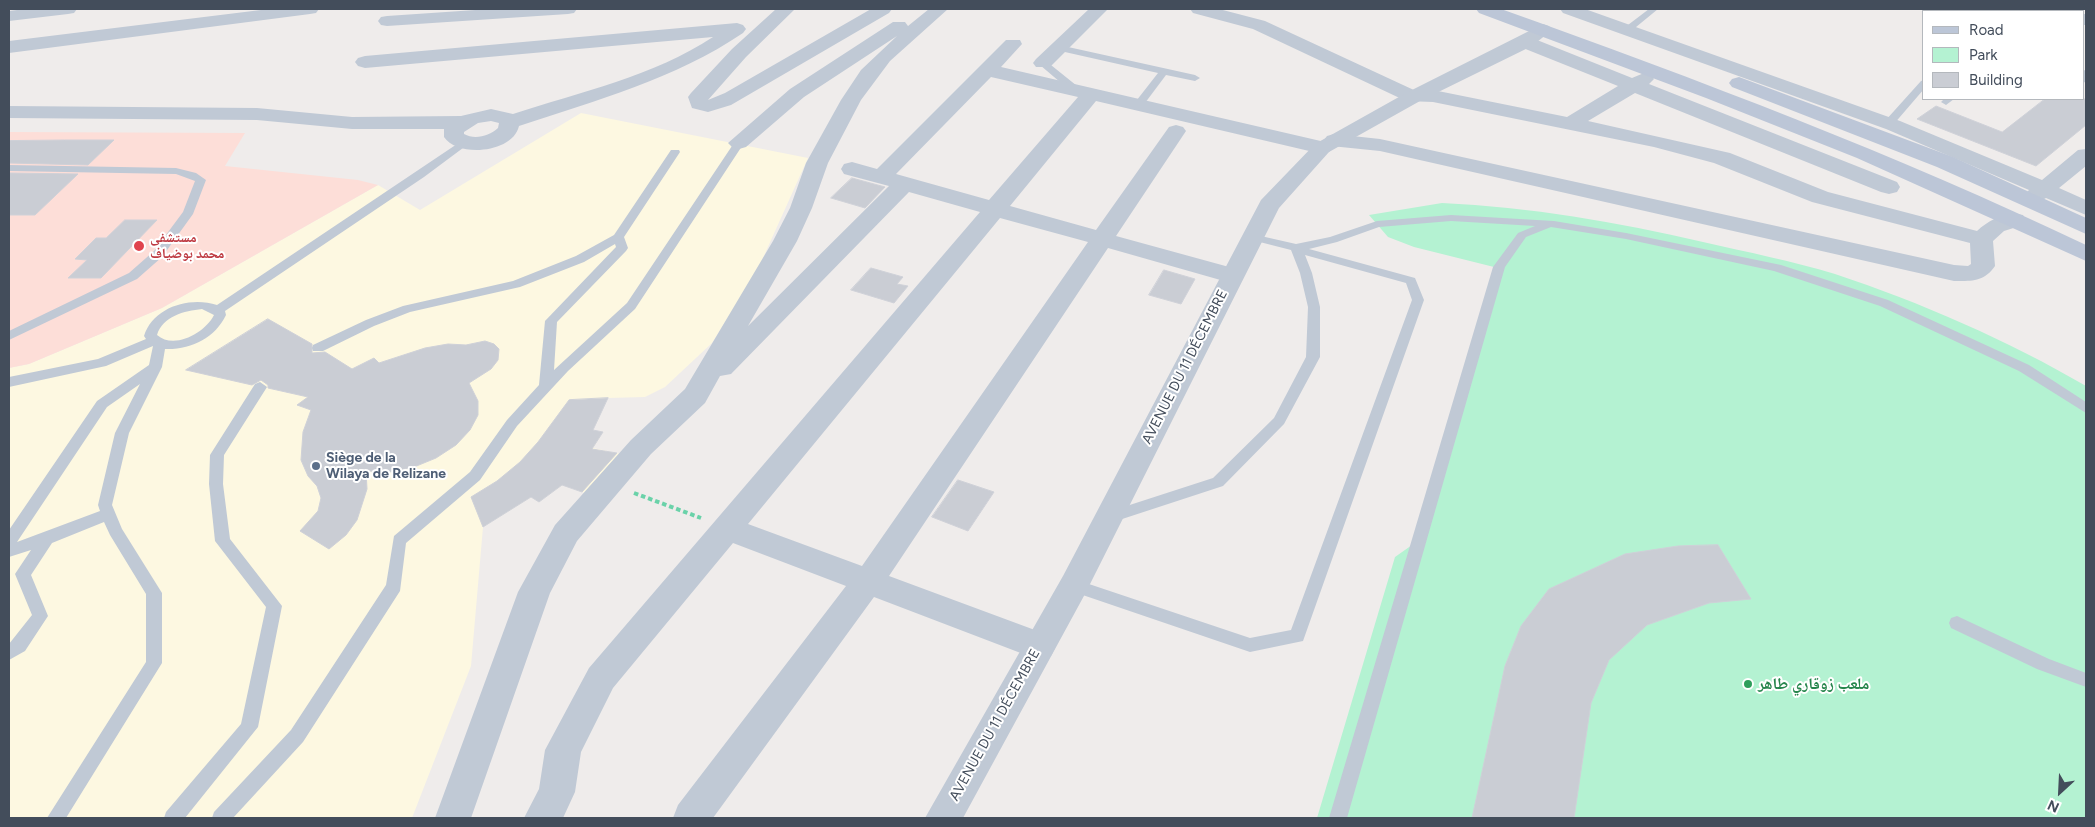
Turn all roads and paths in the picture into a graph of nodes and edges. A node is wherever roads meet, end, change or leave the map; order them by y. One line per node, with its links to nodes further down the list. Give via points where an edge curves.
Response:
1 (68, 9): 14 (street)
2 (310, 9): 20 (street)
3 (568, 9): 15 (street)
4 (777, 9): 17 (street)
5 (786, 9): 6 (street, via 698,97 699,104 706,107 732,98)
6 (883, 9)
7 (927, 9): 39 (street, via 797,93)
8 (939, 9): 71 (street, via 883,57 851,100 818,163 785,241)
9 (1099, 9): 21 (street)
10 (1204, 9): 31 (street, via 1259,25)
11 (1485, 9): 16 (main road)
12 (1569, 9): 18 (street)
13 (1654, 9): 18 (lane)
14 (9, 16)
15 (387, 21)
16 (1534, 27): 26 (main road); 28 (street); 31 (street, AVENUE DU 11 DÉCEMBRE); 49 (main road, via 1812,110)
17 (737, 29): 22 (street); 38 (street, via 692,58 658,72 509,122 508,130 496,138 479,143)
18 (1627, 30): 35 (street)
19 (1013, 44): 24 (street)
20 (9, 47)
21 (1059, 48): 23 (street); 25 (lane)
22 (365, 62)
23 (1043, 63): 30 (lane)
24 (987, 70): 30 (street); 46 (street)
25 (1164, 71): 27 (lane); 32 (lane)
26 (1656, 72): 28 (street); 45 (main road)
27 (1195, 78)
28 (1634, 85): 36 (street); 48 (street)
29 (1922, 85): 35 (lane)
30 (1085, 93): 32 (street); 51 (street)
31 (1413, 97): 36 (street, via 1433,96); 40 (street, AVENUE DU 11 DÉCEMBRE)
32 (1138, 105): 40 (street)
33 (9, 112): 38 (street, via 257,114 352,123 420,124)
34 (9, 123): 38 (street, via 236,124 330,134)
35 (1889, 123): 49 (street)
36 (1569, 124): 52 (street, via 1722,158 1820,197)
37 (1176, 131): 58 (street)
38 (460, 134): 63 (lane, via 420,175)
39 (739, 143): 69 (lane, via 631,306)
40 (1328, 144): 57 (street, AVENUE DU 11 DÉCEMBRE, via 1269,204); 59 (street, via 1380,145 1954,273 1974,274 1983,266)
41 (675, 152): 56 (lane)
42 (2086, 155): 49 (street)
43 (9, 168): 64 (lane, via 176,171 192,174 201,180 189,212 158,254 132,276)
44 (852, 169): 46 (street)
45 (1909, 172): 48 (street); 53 (main road)
46 (881, 177): 47 (street)
47 (904, 184): 51 (street); 71 (street)
48 (1889, 187): 52 (street)
49 (2037, 195): 50 (street); 55 (main road)
50 (2086, 208)
51 (994, 209): 58 (street); 76 (street)
52 (1866, 209): 59 (street)
53 (2016, 220): 59 (street, via 1996,226); 61 (main road)
54 (1554, 224): 60 (lane, via 1451,218 1376,224 1333,240); 72 (lane, via 1777,268 1884,303 2024,368); 93 (lane, via 1522,235 1499,267)
55 (2086, 227)
56 (618, 237): 66 (lane, via 554,271 508,286 407,309); 69 (lane, via 622,248 551,321)
57 (1252, 237): 60 (lane); 62 (street, AVENUE DU 11 DÉCEMBRE)
58 (1100, 239): 62 (street); 80 (street)
59 (1981, 240)
60 (1296, 248): 75 (lane, via 1314,307 1312,357 1279,421 1218,482); 81 (lane, via 1410,281 1418,300 1297,636 1250,645)
61 (2086, 254)
62 (1232, 276): 75 (street, AVENUE DU 11 DÉCEMBRE)
63 (218, 310): 65 (lane, via 218,322 204,335 181,344); 65 (lane, via 203,305 172,312 151,331 150,336)
64 (9, 336)
65 (157, 343): 67 (lane); 68 (lane, via 101,363)
66 (318, 348)
67 (155, 367): 74 (lane, via 122,433 105,505); 78 (lane, via 102,404)
68 (9, 382)
69 (546, 386): 88 (lane, via 512,423 475,476 399,540 394,586 297,736)
70 (260, 387): 87 (lane, via 217,455 216,484 223,540 274,606 264,660 249,726)
71 (695, 396): 73 (street, via 641,447)
72 (2086, 408)
73 (610, 484): 76 (path); 89 (street, via 566,533 538,584)
74 (108, 514): 77 (lane); 86 (lane, via 115,531 154,593 154,663)
75 (1109, 517): 81 (street, AVENUE DU 11 DÉCEMBRE)
76 (727, 528): 80 (street); 90 (street, via 601,678 563,750 557,792)
77 (47, 538): 79 (lane); 84 (lane, via 23,574 40,616 19,646)
78 (9, 542)
79 (9, 551)
80 (869, 580): 83 (street); 91 (street)
81 (1074, 585): 83 (street, AVENUE DU 11 DÉCEMBRE)
82 (1957, 623): 85 (lane, via 2043,664)
83 (1039, 646): 92 (street, AVENUE DU 11 DÉCEMBRE)
84 (9, 653)
85 (2086, 680)
86 (56, 818)
87 (173, 818)
88 (221, 818)
89 (453, 818)
90 (543, 818)
91 (691, 818)
92 (943, 818)
93 (1338, 818)

